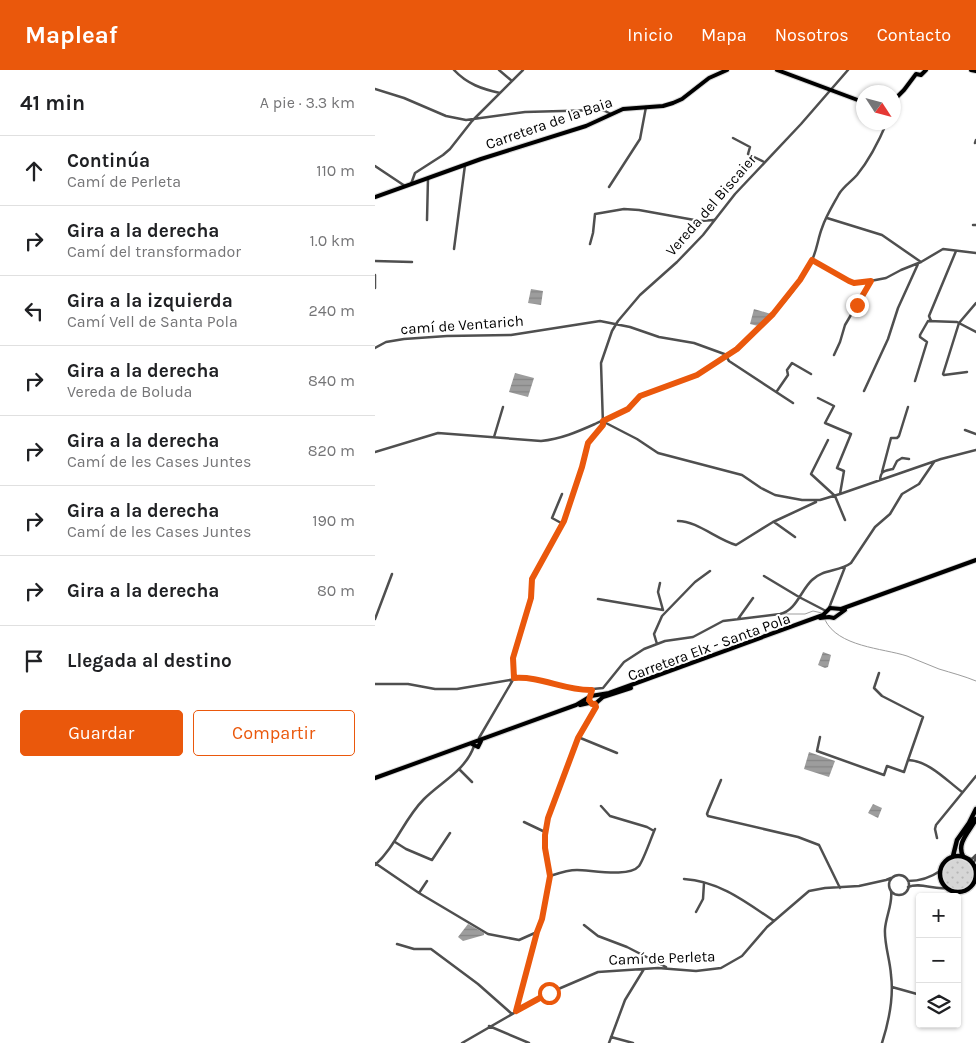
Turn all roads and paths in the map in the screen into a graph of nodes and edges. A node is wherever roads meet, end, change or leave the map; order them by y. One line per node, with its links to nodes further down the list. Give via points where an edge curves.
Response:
1 (454, 70): 15 (street, via 466,81)
2 (499, 70): 12 (street)
3 (523, 70): 12 (street)
4 (727, 70): 18 (main road, Carretera de la Baia, via 709,78 682,99 663,106)
5 (777, 70): 14 (main road)
6 (848, 70): 14 (street, Vereda del Biscaier)
7 (913, 70): 11 (main road)
8 (926, 70): 11 (main road, via 921,75)
9 (971, 70): 10 (main road)
10 (976, 71)
11 (916, 74): 16 (main road)
12 (512, 81): 15 (street)
13 (375, 89): 20 (street, via 446,116)
14 (831, 90): 17 (main road); 23 (street, Vereda del Biscaier)
15 (500, 93): 20 (street)
16 (901, 93)
17 (856, 99)
18 (646, 107): 19 (main road, Carretera de la Baia, via 623,109); 29 (street, via 640,139)
19 (612, 115): 20 (street, via 599,110 525,112); 24 (main road, Carretera de la Baia)
20 (472, 120): 27 (street, via 443,155 415,173)
21 (883, 130): 31 (street, via 856,176 843,187)
22 (733, 138): 23 (street, via 750,147 748,154)
23 (764, 162): 33 (street, Vereda del Biscaier)
24 (465, 165): 26 (main road, Carretera de la Baia); 35 (street)
25 (375, 166): 28 (street)
26 (428, 178): 27 (main road, Carretera de la Baia); 32 (street)
27 (411, 184): 28 (main road, Carretera de la Baia)
28 (405, 186): 30 (main road, Carretera de la Baia)
29 (609, 187)
30 (375, 197)
31 (827, 218): 38 (street); 41 (street, via 882,235)
32 (427, 220)
33 (714, 220): 34 (street, via 700,221 639,210 612,210 595,214); 47 (street, Vereda del Biscaier, via 686,254 640,295)
34 (590, 244)
35 (455, 249)
36 (957, 250): 37 (street); 41 (street, via 943,249); 46 (street, via 929,316)
37 (976, 253)
38 (812, 260): 43 (street, via 854,283); 52 (street, via 769,319)
39 (375, 261): 40 (street)
40 (412, 262)
41 (919, 263): 43 (street); 56 (street)
42 (375, 275): 44 (street)
43 (871, 281): 51 (street, via 845,325)
44 (375, 288)
45 (976, 303): 48 (street)
46 (931, 321): 48 (street); 55 (street, via 920,335 927,342)
47 (616, 324): 50 (street, camí de Ventarich, via 600,321 511,335 404,339); 52 (street, camí de Ventarich, via 694,343); 62 (street, Vereda del Biscaier, via 601,363)
48 (959, 324): 49 (street); 53 (street, via 943,376)
49 (976, 332)
50 (375, 348)
51 (834, 355)
52 (726, 356): 57 (street, camí de Ventarich); 62 (street, via 697,375 640,396 628,409)
53 (967, 372)
54 (811, 374): 57 (street, via 792,363)
55 (915, 381)
56 (864, 391)
57 (777, 392): 59 (street, camí de Ventarich)
58 (818, 398): 74 (street, via 834,406 825,423 851,434 837,468 844,471)
59 (793, 403)
60 (503, 407): 65 (street)
61 (909, 407): 71 (street, via 899,436 891,438)
62 (603, 421): 65 (street, via 555,440); 76 (street, via 658,453 742,475 775,496); 80 (street, via 588,443)
63 (965, 430): 64 (street)
64 (976, 434)
65 (494, 438): 68 (street, via 439,433)
66 (828, 440): 75 (street, via 811,474)
67 (976, 450): 70 (street)
68 (375, 452)
69 (909, 459): 71 (street, via 902,458 893,469)
70 (934, 462): 72 (street); 83 (street, via 919,484 901,494 890,514 875,527 855,558)
71 (882, 472): 72 (street)
72 (880, 481): 74 (street)
73 (562, 494): 80 (street, via 552,518)
74 (841, 494): 75 (street)
75 (835, 496): 76 (street); 77 (street)
76 (820, 500): 79 (street)
77 (845, 520)
78 (678, 521): 79 (street, via 688,521 736,545)
79 (773, 522): 81 (street)
80 (563, 524): 98 (street, via 532,579 531,598 513,658)
81 (795, 537)
82 (976, 561): 93 (main road)
83 (845, 567): 88 (street, via 823,572 811,580); 92 (street)
84 (709, 571): 91 (street)
85 (392, 574): 94 (street)
86 (764, 576): 88 (street)
87 (660, 583): 91 (street, via 658,592)
88 (799, 597): 92 (street); 95 (street, via 788,612)
89 (753, 598): 95 (street)
90 (598, 599): 91 (street)
91 (664, 612): 96 (street, via 654,634)
92 (828, 612): 93 (main road, via 832,608); 93 (main road, Carretera Elx - Santa Pola, via 834,618); 101 (main road, Carretera Elx - Santa Pola)
93 (836, 612)
94 (375, 618)
95 (738, 619): 96 (street, via 715,625 693,637)
96 (657, 644): 100 (street, via 623,662 603,688)
97 (879, 672): 107 (street, via 874,688 882,696 923,716)
98 (514, 678): 99 (street, via 457,689); 100 (street, via 527,677 582,690); 104 (street)
99 (375, 684)
100 (594, 689): 101 (street)
101 (594, 699): 103 (street, via 596,707); 104 (main road, Carretera Elx - Santa Pola)
102 (820, 737): 107 (street, via 817,751 883,775 887,766 904,772)
103 (578, 738): 106 (street); 118 (street)
104 (480, 740): 105 (main road, via 479,746); 105 (main road, via 473,739)
105 (473, 745): 108 (street); 110 (main road)
106 (617, 753)
107 (909, 760): 113 (street, via 928,766)
108 (459, 769): 112 (street); 121 (street, via 420,804)
109 (976, 776): 113 (street)
110 (375, 779)
111 (721, 780): 139 (street, via 708,816 819,845)
112 (472, 782)
113 (962, 792): 120 (street, via 936,825)
114 (601, 806): 129 (street, via 610,816 654,830 639,866 610,873 575,870)
115 (976, 809): 122 (highway, via 957,840)
116 (976, 819): 124 (highway, via 963,840 960,851)
117 (524, 822): 118 (street)
118 (545, 832): 129 (street)
119 (450, 833): 121 (street, via 432,860)
120 (937, 838)
121 (395, 842): 125 (street)
122 (953, 856): 124 (highway); 128 (highway, via 944,862)
123 (976, 856): 124 (street); 126 (street)
124 (965, 857): 126 (highway)
125 (375, 864): 142 (street)
126 (973, 864): 127 (highway)
127 (976, 870): 138 (highway)
128 (940, 871): 132 (street, via 927,878); 140 (highway)
129 (550, 876): 148 (street)
130 (891, 878): 132 (street, via 902,875); 134 (street, Camí de Perleta); 136 (street)
131 (684, 879): 135 (street)
132 (908, 880): 137 (street)
133 (427, 881): 142 (street)
134 (881, 881): 136 (street); 139 (street, Camí de Perleta)
135 (704, 882): 145 (street, via 703,899); 146 (street, via 738,896)
136 (889, 885): 141 (street)
137 (909, 887): 140 (street, via 917,884); 143 (street, via 903,894)
138 (973, 887): 140 (highway, via 959,892)
139 (840, 888): 146 (street, Camí de Perleta, via 809,892)
140 (946, 888)
141 (891, 891): 143 (street); 144 (street)
142 (419, 893): 148 (street, via 488,934 519,940)
143 (896, 894): 144 (street)
144 (890, 903): 152 (street, via 885,939)
145 (696, 912)
146 (774, 921): 151 (street, Camí de Perleta, via 742,956 721,968 696,971)
147 (584, 925): 151 (street, via 598,936)
148 (537, 932): 154 (street)
149 (397, 944): 155 (street, via 431,949)
150 (644, 969): 151 (street, Camí de Perleta); 154 (street, Camí de Perleta, via 598,972); 157 (street, via 625,1000)
151 (669, 969)
152 (892, 987): 153 (street); 162 (street, via 891,1010)
153 (916, 994)
154 (516, 1011): 155 (street, Camí de Perleta)
155 (512, 1014): 156 (street, Camí de Perleta)
156 (489, 1026): 158 (street, Camí de Perleta); 159 (street)
157 (611, 1037): 160 (street); 161 (street)
158 (462, 1043)
159 (529, 1043)
160 (609, 1043)
161 (633, 1043)
162 (883, 1043)

